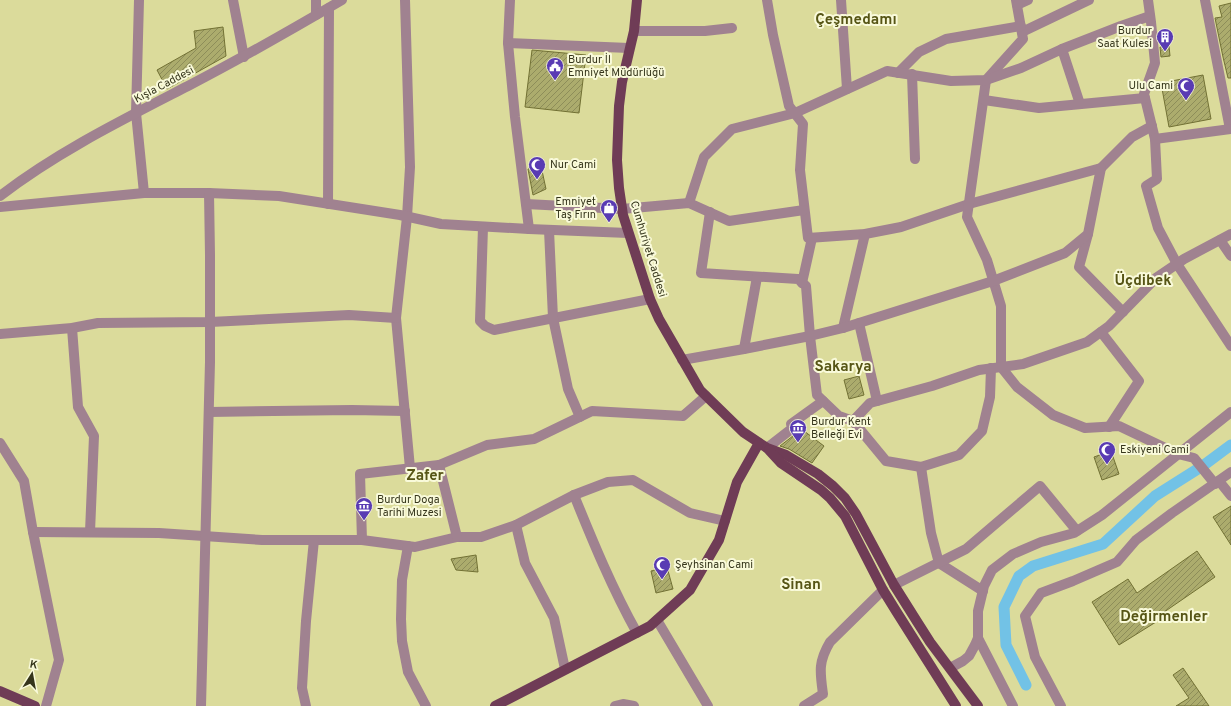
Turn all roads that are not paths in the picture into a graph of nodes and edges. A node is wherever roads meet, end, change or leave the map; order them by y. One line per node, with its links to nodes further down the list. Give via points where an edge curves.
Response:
1 (139, 0): 32 (street)
2 (233, 0): 24 (street)
3 (316, 0): 16 (street)
4 (342, 0): 15 (street, Kışla Caddesi)
5 (405, 0): 50 (street, via 410,167)
6 (510, 0): 21 (street)
7 (637, 0): 20 (main road, Cumhuriyet Caddesi)
8 (767, 0): 33 (street, via 789,106)
9 (841, 0): 28 (street)
10 (1028, 0): 14 (street)
11 (1089, 0): 19 (street)
12 (1148, 0): 17 (street)
13 (1205, 0): 35 (street)
14 (1017, 2): 19 (street)
15 (329, 8): 16 (street, Kışla Caddesi); 43 (street)
16 (316, 16): 24 (street, Kışla Caddesi)
17 (1150, 16): 23 (street); 29 (street, via 1155,62 1144,94)
18 (732, 28): 20 (street)
19 (1022, 29): 25 (street, via 946,39 919,52); 27 (street, via 1024,39)
20 (634, 31): 22 (main road, Cumhuriyet Caddesi)
21 (508, 44): 22 (street); 44 (street)
22 (629, 48): 47 (main road, Cumhuriyet Caddesi, via 619,106 618,181)
23 (1062, 49): 27 (street, via 1021,68); 31 (street)
24 (244, 57): 32 (street, Kışla Caddesi)
25 (898, 73): 26 (street); 28 (street, via 887,72)
26 (912, 74): 27 (street, via 951,81); 37 (street)
27 (986, 80): 30 (street)
28 (847, 89): 33 (street)
29 (1145, 98): 31 (street); 34 (street)
30 (984, 100): 31 (street, via 1039,108); 45 (street)
31 (1080, 104)
32 (136, 113): 39 (street); 41 (street, Kışla Caddesi, via 25,177)
33 (795, 113): 42 (street, via 732,129 704,157); 48 (street, via 803,124 800,170)
34 (1152, 126): 36 (street); 38 (street, via 1132,137)
35 (1230, 129): 36 (street)
36 (1155, 139): 61 (street, via 1157,179 1146,186 1158,228)
37 (916, 159)
38 (1101, 168): 45 (street); 56 (street)
39 (144, 193): 40 (street); 46 (street)
40 (209, 193): 43 (street, via 279,196); 69 (street)
41 (0, 196)
42 (689, 203): 47 (street); 49 (street)
43 (328, 204): 50 (street)
44 (526, 204): 47 (street); 52 (street)
45 (969, 204): 55 (street, via 901,227); 63 (street, via 967,217 987,260)
46 (0, 207)
47 (622, 209): 54 (main road, Cumhuriyet Caddesi)
48 (804, 210): 49 (street, via 729,221); 58 (street, via 808,238)
49 (710, 212): 62 (street, via 701,273)
50 (407, 217): 51 (street, via 441,224); 67 (street)
51 (483, 227): 52 (street); 68 (street, via 480,321 494,330)
52 (529, 229): 53 (street)
53 (548, 230): 54 (street); 68 (street)
54 (628, 233): 65 (main road, Cumhuriyet Caddesi)
55 (865, 234): 58 (street); 72 (street)
56 (1088, 234): 63 (street, via 1066,253); 66 (street, via 1079,266)
57 (1231, 234): 59 (street)
58 (812, 238): 64 (street)
59 (1220, 240): 60 (street); 61 (street)
60 (1231, 256)
61 (1177, 264): 66 (street, via 1156,278); 76 (street)
62 (757, 277): 64 (street, via 798,279); 77 (street)
63 (993, 281): 70 (street); 79 (street, via 1001,306)
64 (802, 283): 75 (street, via 806,286)
65 (650, 299): 68 (street); 78 (main road, Cumhuriyet Caddesi)
66 (1123, 312): 73 (street)
67 (396, 318): 69 (street, via 349,315); 83 (street)
68 (553, 318): 86 (street, via 568,389)
69 (210, 322): 71 (street, via 98,323); 84 (street)
70 (859, 323): 72 (street); 82 (street)
71 (72, 328): 74 (street); 103 (street, via 78,407 94,436)
72 (843, 328): 75 (street)
73 (1101, 332): 79 (street, via 1087,342 1023,364); 88 (street, via 1139,381)
74 (0, 334)
75 (810, 336): 77 (street); 81 (street, via 817,395)
76 (1231, 346)
77 (744, 350): 78 (street)
78 (682, 360): 80 (main road, Cumhuriyet Caddesi)
79 (996, 367): 82 (street); 88 (street, via 1053,415 1085,428); 93 (street, via 982,432 959,455)
80 (706, 396): 86 (street, via 683,416 592,411); 90 (main road, Cumhuriyet Caddesi, via 743,432)
81 (823, 401): 87 (street, via 839,416); 90 (street, via 791,424 794,427)
82 (877, 401): 87 (street, via 870,403)
83 (405, 411): 84 (street); 94 (street)
84 (209, 412): 104 (street)
85 (1231, 412): 91 (street)
86 (580, 417): 92 (street, via 534,439 486,445)
87 (852, 421): 93 (street, via 886,461)
88 (1109, 427): 91 (street, via 1119,426)
89 (0, 443): 102 (street, via 24,481)
90 (763, 446): 99 (main road, via 737,482); 110 (main road, via 786,455 833,486 856,514); 111 (main road, via 781,463 821,490 838,508 851,526)
91 (1178, 454): 96 (street, via 1194,458); 101 (street, via 1102,515)
92 (439, 465): 94 (street); 105 (street)
93 (921, 467): 109 (street, via 931,532)
94 (410, 468): 107 (street, via 360,474)
95 (1231, 472): 96 (street)
96 (1214, 481): 98 (street); 132 (street, via 1136,540 1117,562 1041,593 1025,616 1035,657)
97 (574, 495): 99 (street, via 608,482 633,480 690,513); 100 (street); 114 (street, via 601,561)
98 (1231, 496)
99 (725, 521): 113 (main road, via 719,540 690,590)
100 (516, 525): 105 (street, via 481,537); 117 (street, via 525,563 554,618)
101 (1077, 531): 109 (street, via 1040,486 966,549); 112 (street, via 1041,542 1014,554 992,570)
102 (33, 532): 103 (street); 120 (street, via 59,660)
103 (90, 532): 104 (street)
104 (206, 536): 106 (street); 121 (street)
105 (457, 537): 108 (street, via 415,547)
106 (314, 540): 107 (street); 122 (street, via 302,688)
107 (362, 540): 108 (street)
108 (408, 546): 123 (street, via 402,580 402,641 408,672)
109 (939, 563): 110 (street); 112 (street)
110 (894, 585): 116 (main road, via 930,642)
111 (883, 590): 128 (street, via 830,642 820,669 823,694); 129 (main road)
112 (983, 591): 115 (street, via 978,612)
113 (657, 620): 114 (main road); 127 (street)
114 (637, 633): 117 (main road)
115 (978, 638): 116 (street, via 969,656); 131 (street)
116 (950, 668): 130 (main road)
117 (565, 669): 124 (main road)
118 (0, 691): 119 (main road)
119 (35, 706)
120 (46, 706)
121 (201, 706)
122 (306, 706)
123 (426, 706)
124 (494, 706)
125 (614, 706): 126 (street)
126 (634, 706)
127 (708, 706)
128 (804, 706)
129 (956, 706)
130 (978, 706)
131 (1013, 706)
132 (1061, 706)

